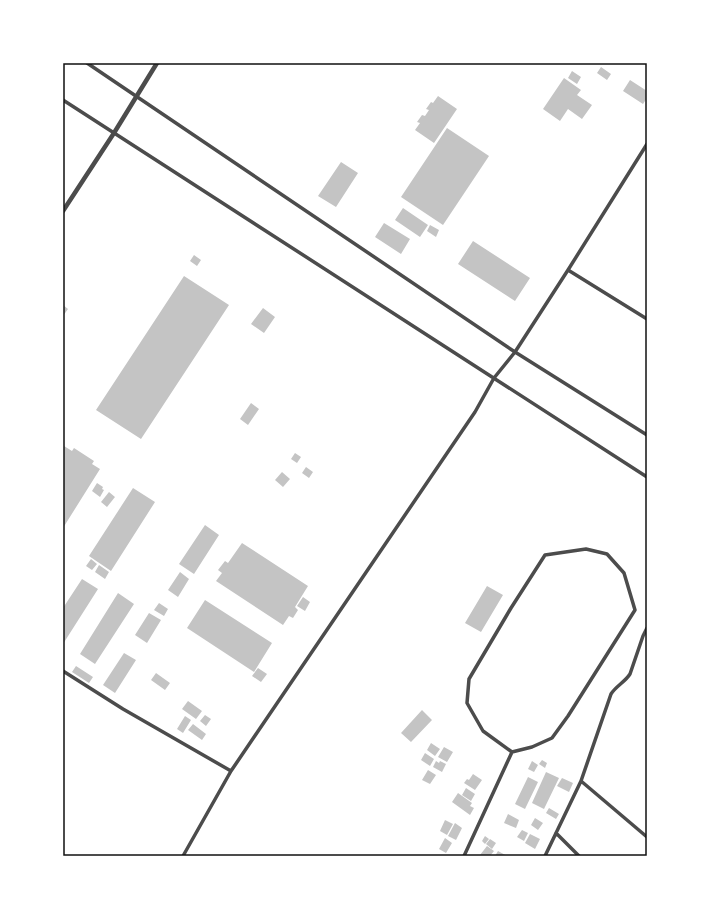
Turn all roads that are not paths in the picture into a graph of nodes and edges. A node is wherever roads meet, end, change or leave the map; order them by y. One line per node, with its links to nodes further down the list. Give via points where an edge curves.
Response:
1 (87, 63): 3 (street)
2 (157, 63): 3 (street)
3 (136, 96): 5 (street); 10 (street)
4 (63, 100): 5 (street)
5 (114, 133): 7 (street); 11 (street)
6 (647, 144): 8 (street)
7 (63, 211)
8 (568, 270): 9 (street); 10 (street)
9 (647, 319)
10 (514, 352): 11 (street); 12 (street)
11 (494, 378): 13 (street); 17 (street, via 475,412)
12 (647, 435)
13 (647, 477)
14 (647, 628): 18 (street, via 630,674 611,694)
15 (63, 672): 17 (street)
16 (512, 752): 16 (street, via 483,731 467,703 470,679 511,608 546,555 586,549 607,554 624,573 635,610 552,738 532,748); 22 (street)
17 (231, 771): 21 (street)
18 (580, 781): 19 (street); 20 (street)
19 (556, 833): 23 (street); 24 (street)
20 (647, 837)
21 (183, 856)
22 (464, 856)
23 (545, 856)
24 (579, 856)

